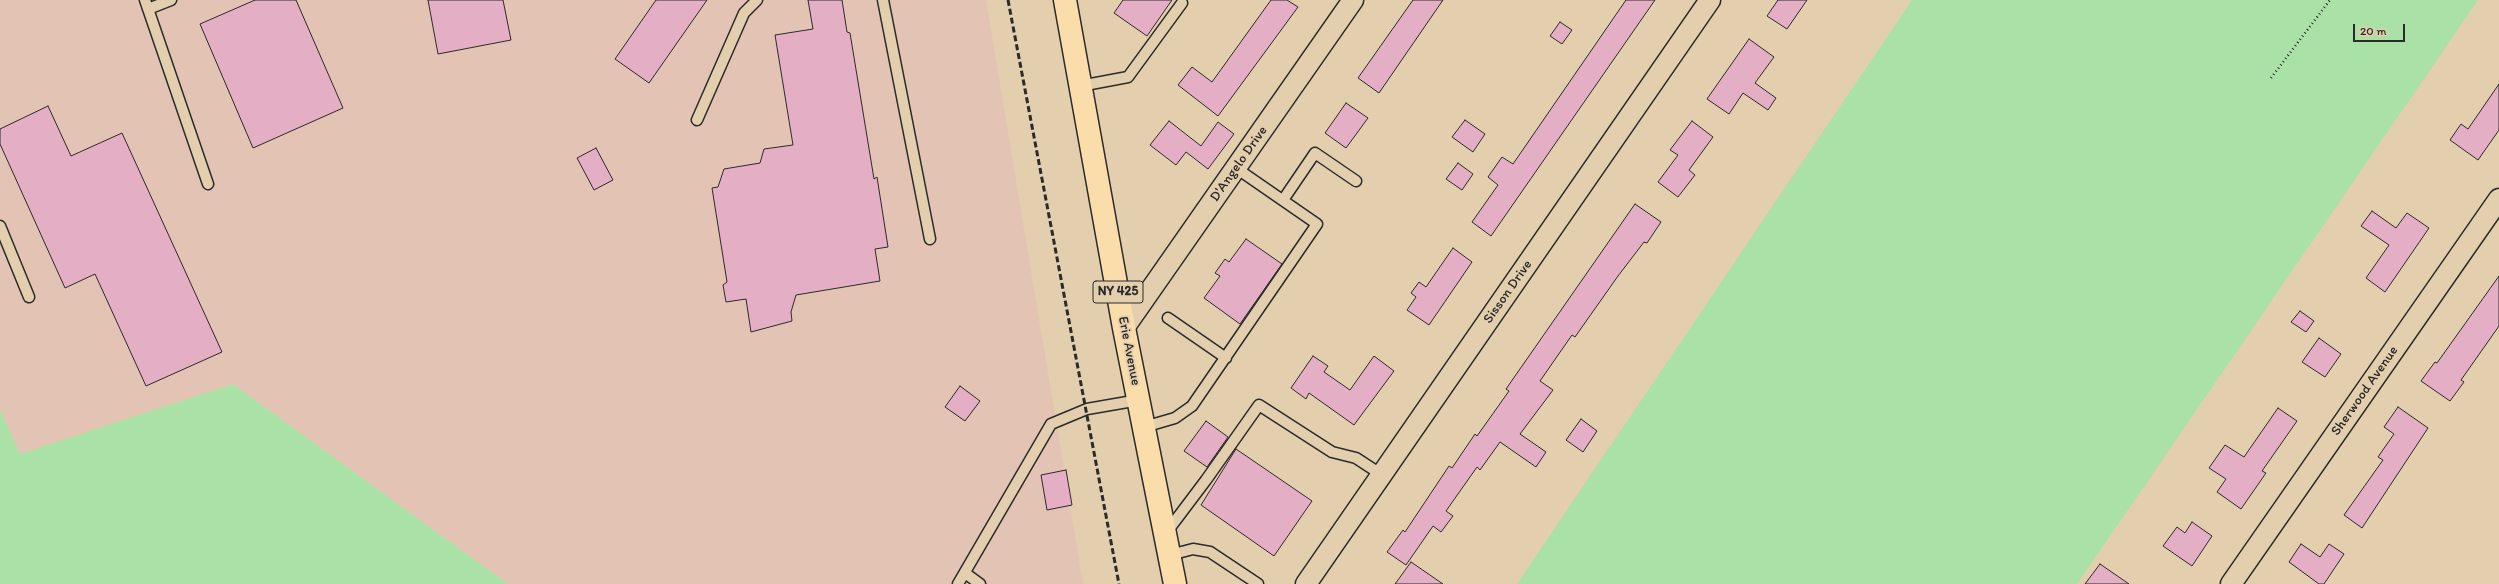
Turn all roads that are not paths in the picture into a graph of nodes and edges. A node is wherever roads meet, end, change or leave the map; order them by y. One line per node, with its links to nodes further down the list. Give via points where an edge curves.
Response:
1 (171, 0): 8 (lane)
2 (757, 0): 10 (lane, via 744,13)
3 (883, 0): 17 (lane)
4 (1065, 0): 9 (main road, Erie Avenue / NY 425)
5 (1353, 0): 11 (street, D'Angelo Drive)
6 (1710, 0): 24 (street, Sisson Drive)
7 (1182, 3): 9 (lane, via 1128,77)
8 (146, 4): 13 (lane)
9 (1080, 86): 20 (main road, Erie Avenue / NY 425)
10 (697, 120)
11 (1236, 168): 15 (lane); 20 (street, D'Angelo Drive)
12 (1356, 181): 15 (lane, via 1315,153)
13 (208, 184)
14 (2499, 199): 33 (street, Sherwood Avenue)
15 (1283, 200): 21 (lane, via 1317,224)
16 (0, 226): 18 (lane)
17 (930, 240)
18 (30, 297)
19 (1168, 318): 21 (lane)
20 (1124, 328): 22 (main road, Erie Avenue / NY 425)
21 (1226, 358): 23 (lane, via 1192,406 1175,418)
22 (1139, 400): 23 (main road, Erie Avenue / NY 425); 27 (lane, via 1087,409 1052,424)
23 (1144, 427): 25 (main road, Erie Avenue / NY 425)
24 (1382, 475): 25 (lane, via 1356,458 1332,452 1259,405); 32 (street, Sisson Drive)
25 (1166, 533): 26 (main road, Erie Avenue / NY 425)
26 (1170, 555): 30 (main road, Erie Avenue / NY 425); 31 (lane, via 1193,549 1210,552)
27 (964, 573): 28 (lane); 29 (lane)
28 (958, 584)
29 (980, 584)
30 (1175, 584)
31 (1258, 584)
32 (1306, 584)
33 (2231, 584)

